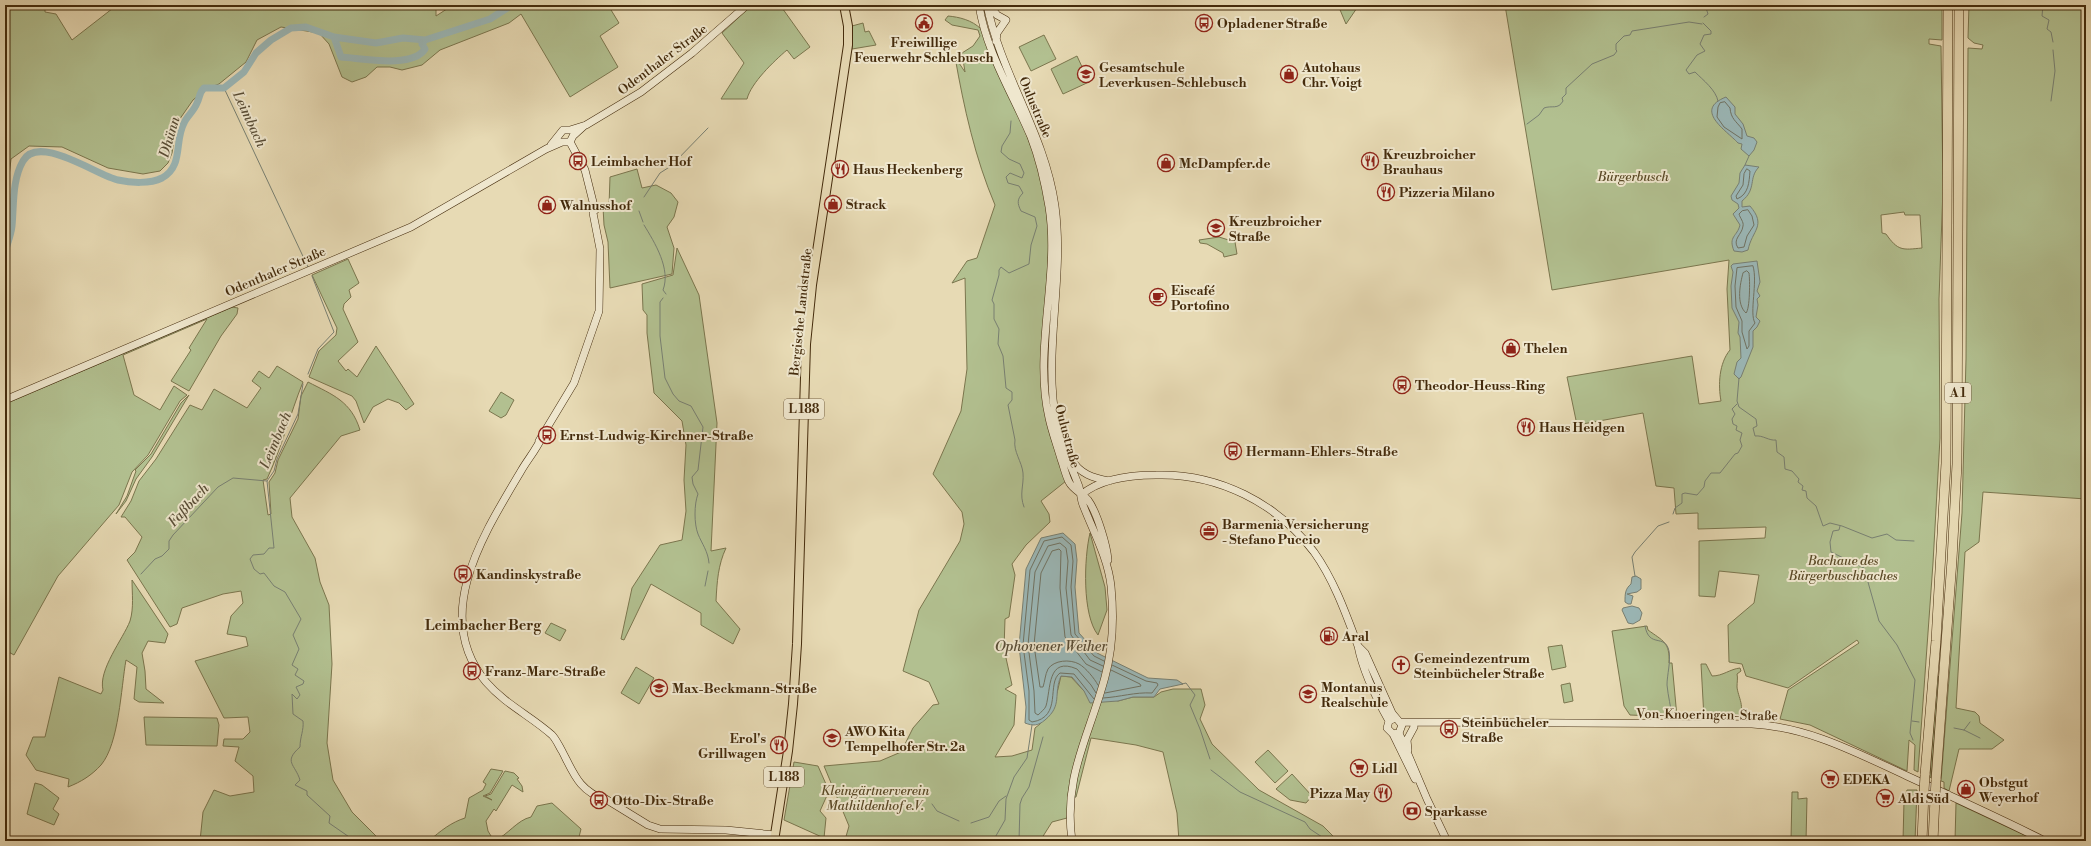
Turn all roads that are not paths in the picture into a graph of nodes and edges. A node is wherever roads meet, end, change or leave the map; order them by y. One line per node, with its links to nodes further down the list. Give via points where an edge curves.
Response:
1 (747, 5): 8 (main road, Odenthaler Straße, via 655,83)
2 (844, 5): 18 (main road, Bergische Landstraße / L 188, via 848,45 812,285 806,344 797,644 792,719)
3 (979, 5): 12 (main road, Oulustraße, via 981,21 1031,138 1045,186 1052,234 1045,356 1046,406 1069,483)
4 (988, 5): 7 (main road, Oulustraße); 7 (main road, via 1006,20 997,33)
5 (1948, 5): 23 (highway, A 1, bridge, via 1945,479)
6 (1959, 5): 24 (highway, A 1, bridge, via 1956,472)
7 (996, 42): 10 (main road, Oulustraße, via 1037,138 1055,205 1058,244 1051,384)
8 (567, 138): 9 (main road, Odenthaler Straße, via 411,227); 19 (main road, via 585,170 594,206 601,275 599,304 574,383 532,449 474,556 463,603 467,648 486,681 511,706 552,736 576,778 606,800 648,825 660,829 689,828)
9 (5, 400)
10 (1056, 418): 11 (main road, via 1073,463 1088,475); 12 (main road, Oulustraße, via 1062,444)
11 (1109, 481): 12 (main road, via 1090,488); 14 (main road, via 1140,475 1172,474 1221,484 1260,502 1291,526 1314,553 1336,592)
12 (1081, 495): 21 (main road, via 1107,564 1112,609 1111,645 1105,677 1072,784)
13 (1441, 723): 14 (main road, Von-Knoeringen-Straße); 15 (main road, Von-Knoeringen-Straße); 25 (main road, Von-Knoeringen-Straße, via 1752,724 1794,729 1853,751)
14 (1396, 726): 15 (main road, Von-Knoeringen-Straße); 16 (main road); 17 (main road, via 1410,772)
15 (1414, 727): 16 (main road, via 1407,740)
16 (1410, 760): 17 (main road)
17 (1424, 793): 22 (main road)
18 (777, 820): 19 (main road); 20 (main road, L 188)
19 (763, 833): 20 (main road)
20 (774, 838)
21 (1072, 841)
22 (1447, 841)
23 (1922, 841)
24 (1933, 841)
25 (2045, 841)

